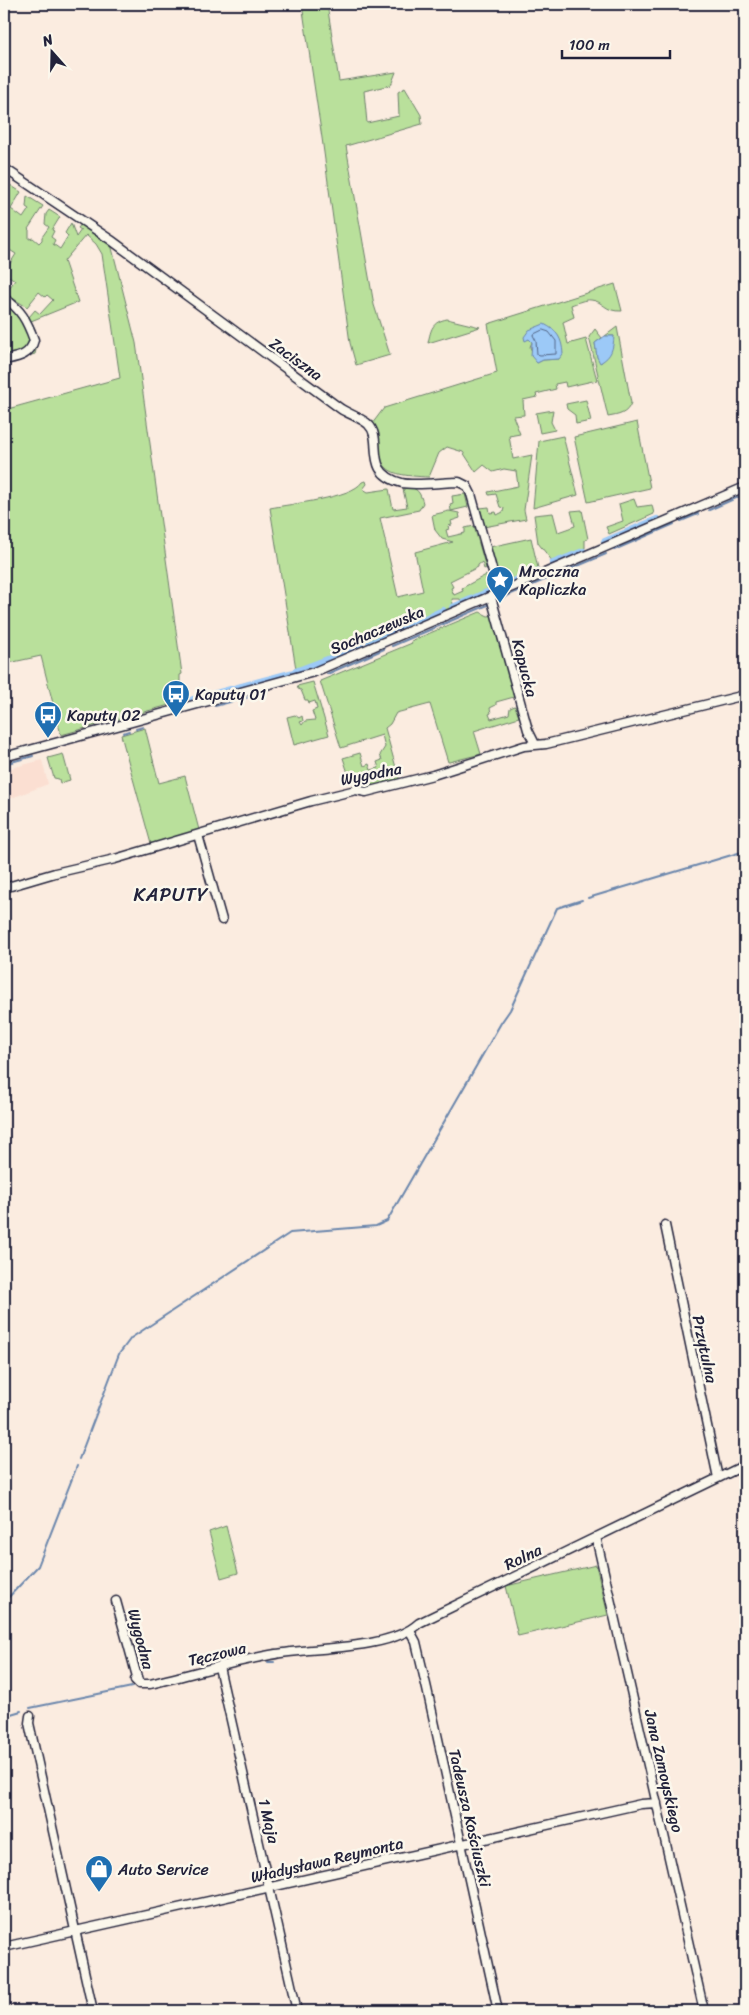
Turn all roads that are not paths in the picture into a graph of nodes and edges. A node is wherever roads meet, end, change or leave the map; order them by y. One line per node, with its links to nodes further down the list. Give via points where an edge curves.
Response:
1 (4, 168): 5 (street, Zaciszna, via 111,240 341,409 369,425 378,467 390,478 403,483 460,482 467,486 472,494)
2 (4, 298): 3 (street, via 21,312 34,340 23,356)
3 (4, 360)
4 (745, 488): 5 (street, Sochaczewska)
5 (495, 596): 7 (street, Kapucka, via 528,730); 8 (street, Sochaczewska, via 314,672)
6 (745, 695): 7 (street, Wygodna)
7 (535, 744): 9 (street, Wygodna, via 433,775 366,792 356,790 311,801)
8 (4, 757)
9 (198, 835): 10 (street, Wygodna); 11 (street)
10 (4, 888)
11 (222, 920)
12 (665, 1225): 14 (street, Przytulna)
13 (745, 1465): 14 (street, Rolna)
14 (718, 1478): 15 (street, Rolna)
15 (596, 1536): 17 (street, Rolna, via 419,1623); 22 (street, Jana Zamoyskiego)
16 (116, 1601): 20 (street, Wygodna)
17 (410, 1631): 18 (street, Rolna, via 356,1645); 23 (street, Tadeusza Kościuszki, via 416,1642)
18 (306, 1652): 19 (street, Tęczowa, via 277,1654)
19 (219, 1667): 20 (street, Tęczowa, via 150,1684); 24 (street, 1 Maja)
20 (137, 1682)
21 (30, 1716): 25 (street)
22 (657, 1803): 23 (street, Władysława Reymonta); 30 (street, Jana Zamoyskiego)
23 (462, 1845): 24 (street, Władysława Reymonta); 29 (street, Tadeusza Kościuszki)
24 (269, 1888): 25 (street, Władysława Reymonta); 28 (street, 1 Maja)
25 (75, 1932): 26 (street, Władysława Reymonta); 27 (street)
26 (4, 1947)
27 (93, 2011)
28 (297, 2011)
29 (498, 2011)
30 (704, 2011)

